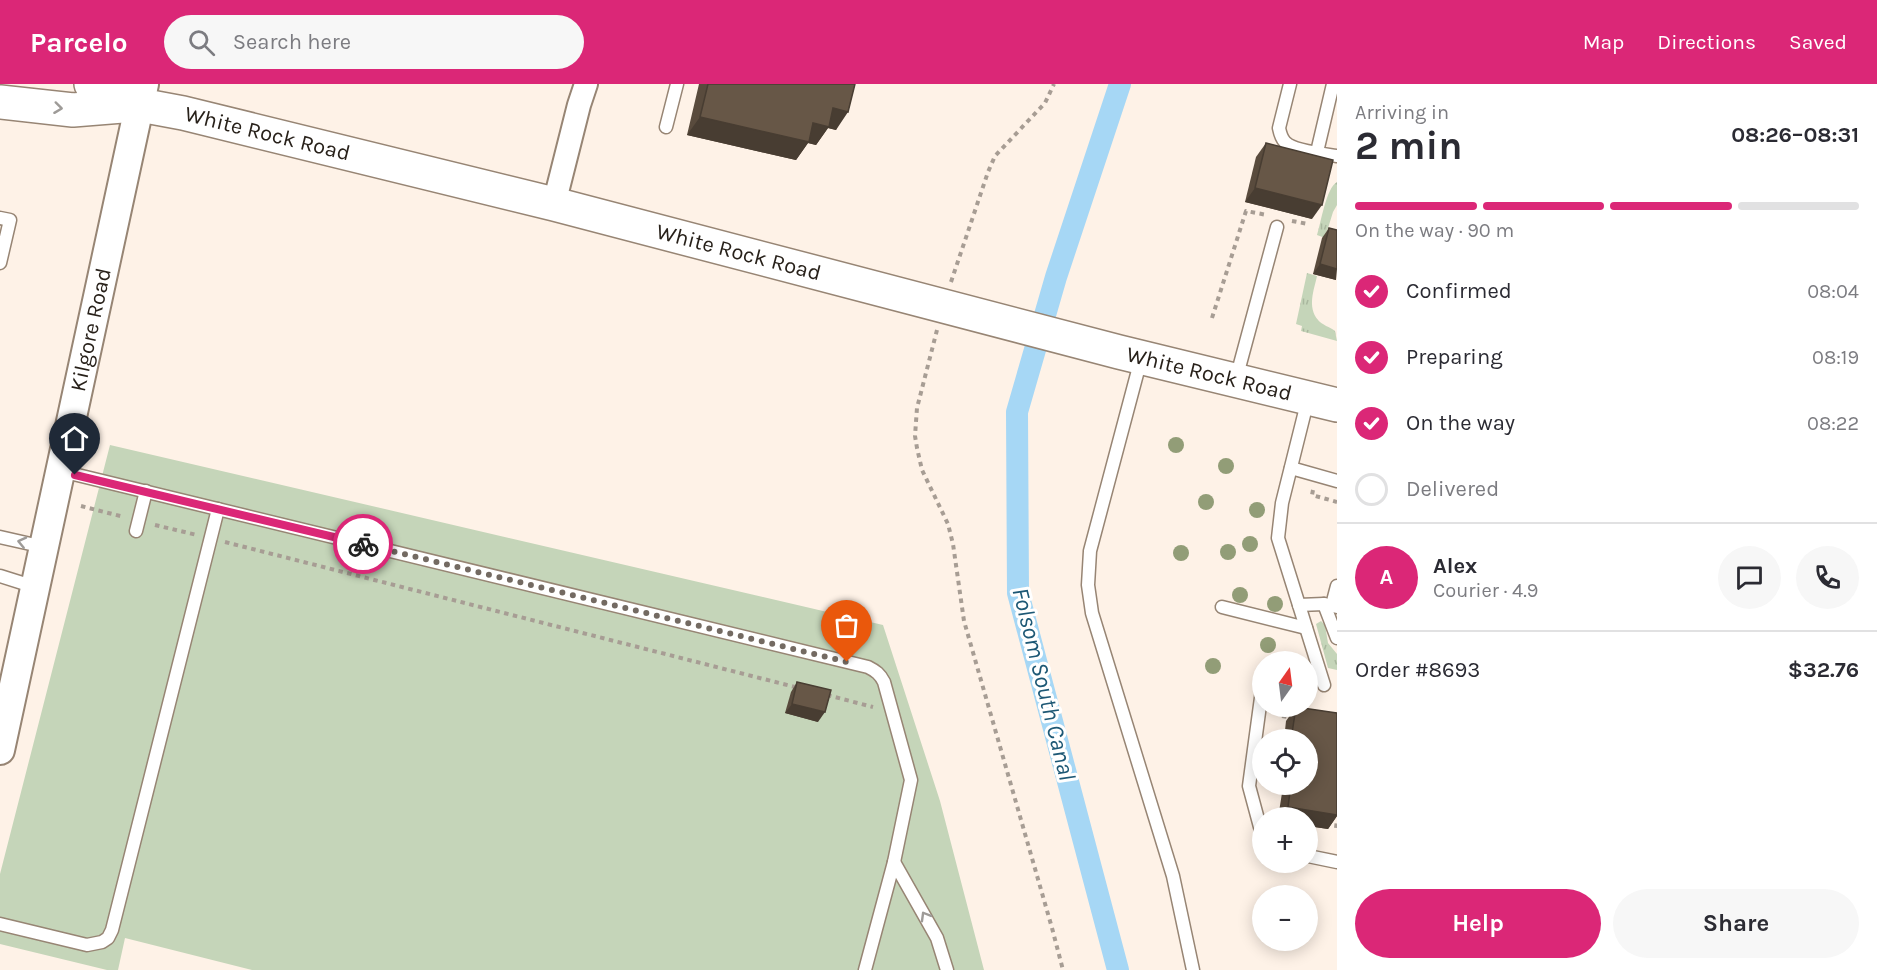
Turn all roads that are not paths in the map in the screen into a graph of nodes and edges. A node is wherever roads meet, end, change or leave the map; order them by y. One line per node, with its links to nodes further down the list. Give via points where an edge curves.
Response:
1 (92, 84): 6 (main road, White Rock Road)
2 (586, 84): 12 (street)
3 (677, 84): 9 (lane)
4 (1290, 84): 10 (lane, via 1281,135 1286,143)
5 (1333, 84): 8 (lane)
6 (142, 95): 7 (main road, White Rock Road, one-way to 6, via 73,110); 12 (main road, White Rock Road, via 183,112); 20 (street, Kilgore Road)
7 (0, 102)
8 (1332, 113): 10 (lane)
9 (666, 127)
10 (1317, 152): 11 (lane)
11 (1337, 156)
12 (554, 204): 16 (main road, White Rock Road)
13 (0, 218): 15 (lane, via 10,220)
14 (1281, 221): 17 (lane)
15 (0, 263)
16 (1130, 355): 17 (main road, White Rock Road); 45 (lane, via 1090,551 1088,585 1092,613 1173,876)
17 (1236, 381): 18 (main road, White Rock Road)
18 (1323, 402): 19 (lane)
19 (1291, 468): 21 (lane); 30 (lane, via 1278,538)
20 (61, 471): 22 (lane); 26 (street, Kilgore Road)
21 (1337, 481)
22 (146, 492): 23 (lane); 24 (lane)
23 (218, 509): 40 (lane, via 875,670 884,682 911,780); 42 (lane, via 108,938 87,945)
24 (137, 526)
25 (0, 537): 26 (lane, one-way to 25)
26 (44, 547): 29 (street, Kilgore Road)
27 (0, 576): 29 (lane)
28 (1337, 586): 31 (lane)
29 (35, 587): 37 (street, Kilgore Road)
30 (1299, 605): 31 (lane); 33 (lane)
31 (1331, 605): 34 (lane)
32 (1222, 607): 33 (lane)
33 (1306, 628): 35 (lane)
34 (1337, 638)
35 (1324, 685)
36 (1258, 717): 38 (lane, via 1249,786)
37 (0, 750)
38 (1255, 807)
39 (1318, 858): 41 (lane)
40 (894, 862): 43 (lane); 44 (lane, one-way to 40, via 937,938)
41 (1337, 862)
42 (0, 924)
43 (865, 970)
44 (947, 970)
45 (1193, 970)

